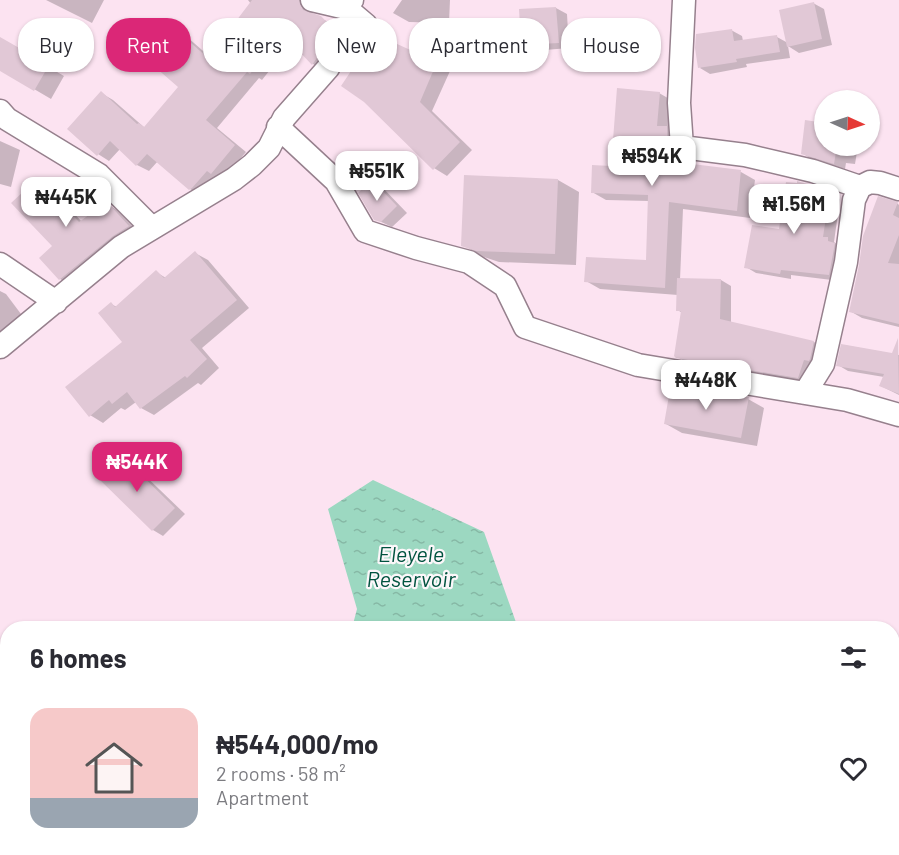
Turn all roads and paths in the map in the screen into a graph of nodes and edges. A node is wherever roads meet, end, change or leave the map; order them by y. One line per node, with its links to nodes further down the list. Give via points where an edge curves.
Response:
1 (312, 0): 3 (street)
2 (684, 0): 6 (street, via 679,103 682,147 745,154)
3 (349, 4): 5 (street, via 366,25 336,53)
4 (0, 111): 8 (street, via 99,175)
5 (278, 127): 8 (street, via 268,148 252,165); 12 (street, via 336,181 365,231 469,262 505,286 525,327 638,365)
6 (860, 187): 7 (street, via 870,182); 12 (street, via 854,200 846,262 823,364)
7 (899, 189)
8 (152, 228): 10 (street, via 121,248)
9 (0, 264): 10 (street)
10 (56, 302): 11 (street)
11 (0, 347)
12 (806, 393): 13 (street)
13 (899, 415)

